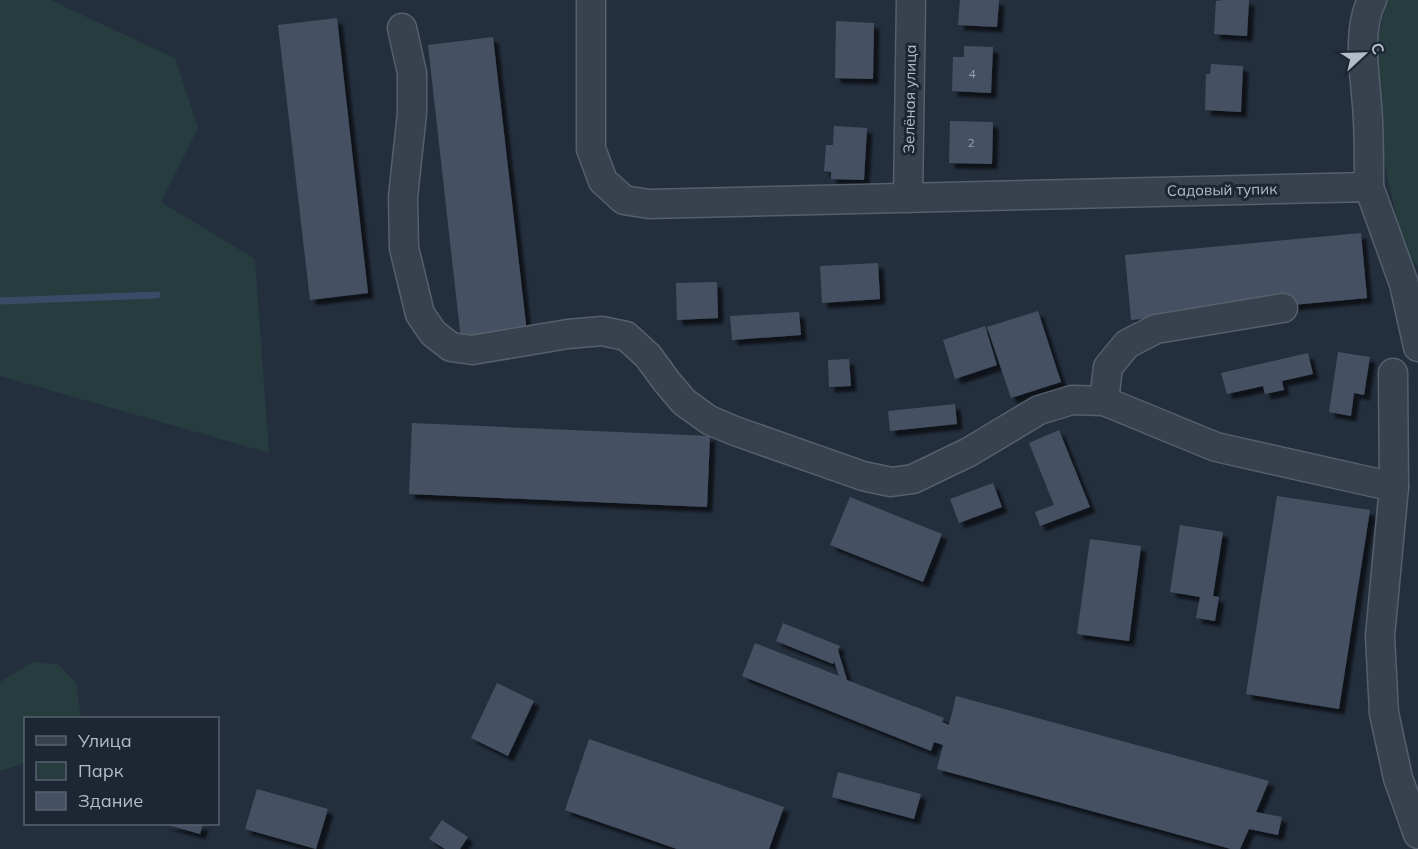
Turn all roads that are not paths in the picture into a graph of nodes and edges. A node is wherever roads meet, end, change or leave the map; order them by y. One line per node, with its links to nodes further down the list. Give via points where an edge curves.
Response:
1 (591, 0): 6 (street, Садовый тупик, via 591,149 603,181 624,201 649,204)
2 (911, 0): 6 (street, Зелёная улица)
3 (1372, 0): 5 (street, via 1363,42)
4 (402, 28): 10 (street, via 412,73 403,197 404,248 420,314 433,333 451,347 472,350 602,331 626,336 648,356 684,402 709,420 863,476 891,482 913,479 1039,410 1072,400)
5 (1369, 187): 6 (street, Садовый тупик); 8 (street, via 1404,284)
6 (908, 198)
7 (1283, 308): 10 (street, via 1156,329 1127,344 1108,367)
8 (1418, 347)
9 (1393, 373): 11 (street)
10 (1104, 401): 11 (street, via 1216,447)
11 (1394, 487): 12 (street, via 1380,636 1384,712 1398,778)
12 (1418, 834)
13 (1418, 844): 14 (street)
14 (1417, 849)

